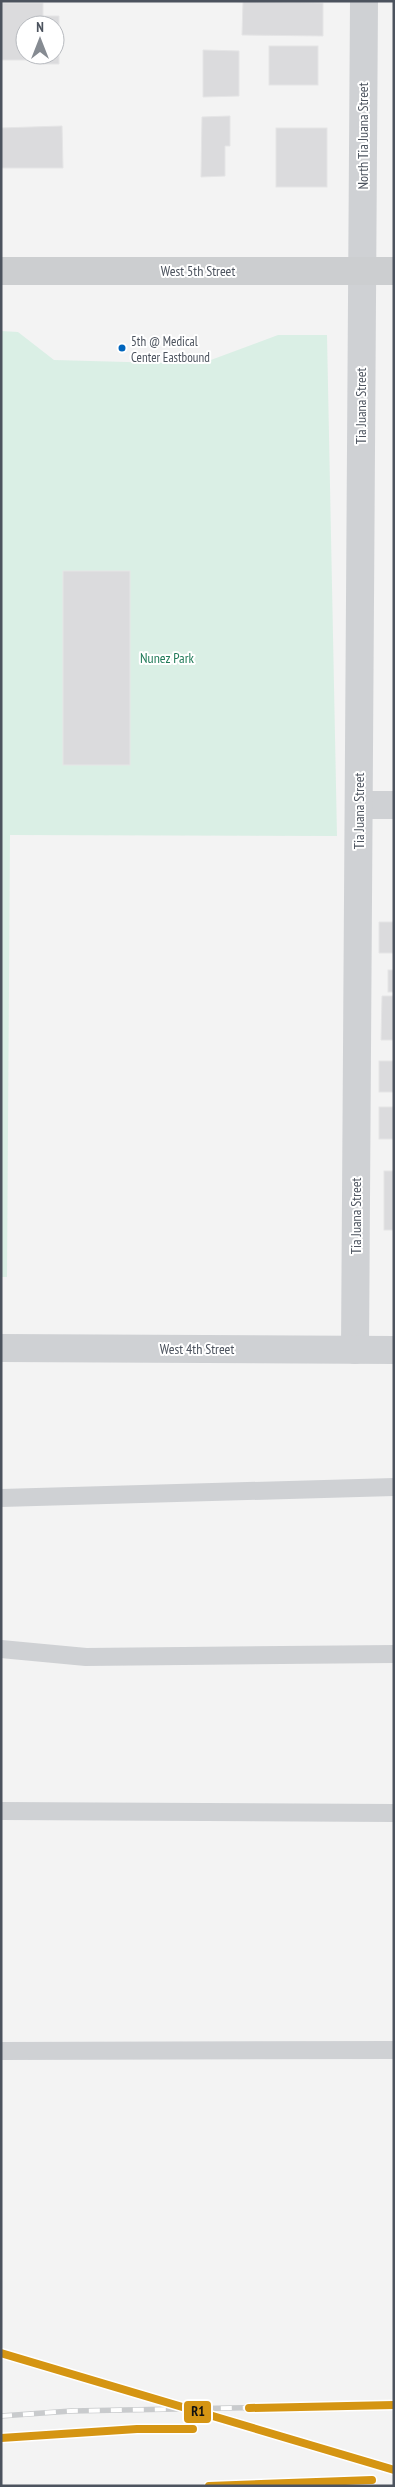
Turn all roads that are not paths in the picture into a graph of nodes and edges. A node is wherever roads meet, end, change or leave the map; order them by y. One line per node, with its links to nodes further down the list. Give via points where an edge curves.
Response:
1 (364, 1): 3 (street, North Tia Juana Street)
2 (1, 271): 3 (main road, West 5th Street)
3 (361, 271): 4 (main road, West 5th Street); 5 (street, Tia Juana Street)
4 (394, 271)
5 (360, 805): 6 (street); 8 (street, Tia Juana Street)
6 (394, 805)
7 (1, 1348): 8 (street, West 4th Street)
8 (355, 1350): 9 (street, West 4th Street)
9 (394, 1350)
10 (394, 1487): 11 (lane)
11 (1, 1498)
12 (1, 1649): 13 (lane, via 86,1657)
13 (394, 1654)
14 (1, 1811): 15 (lane)
15 (394, 1813)
16 (394, 2050): 17 (lane)
17 (1, 2051)

